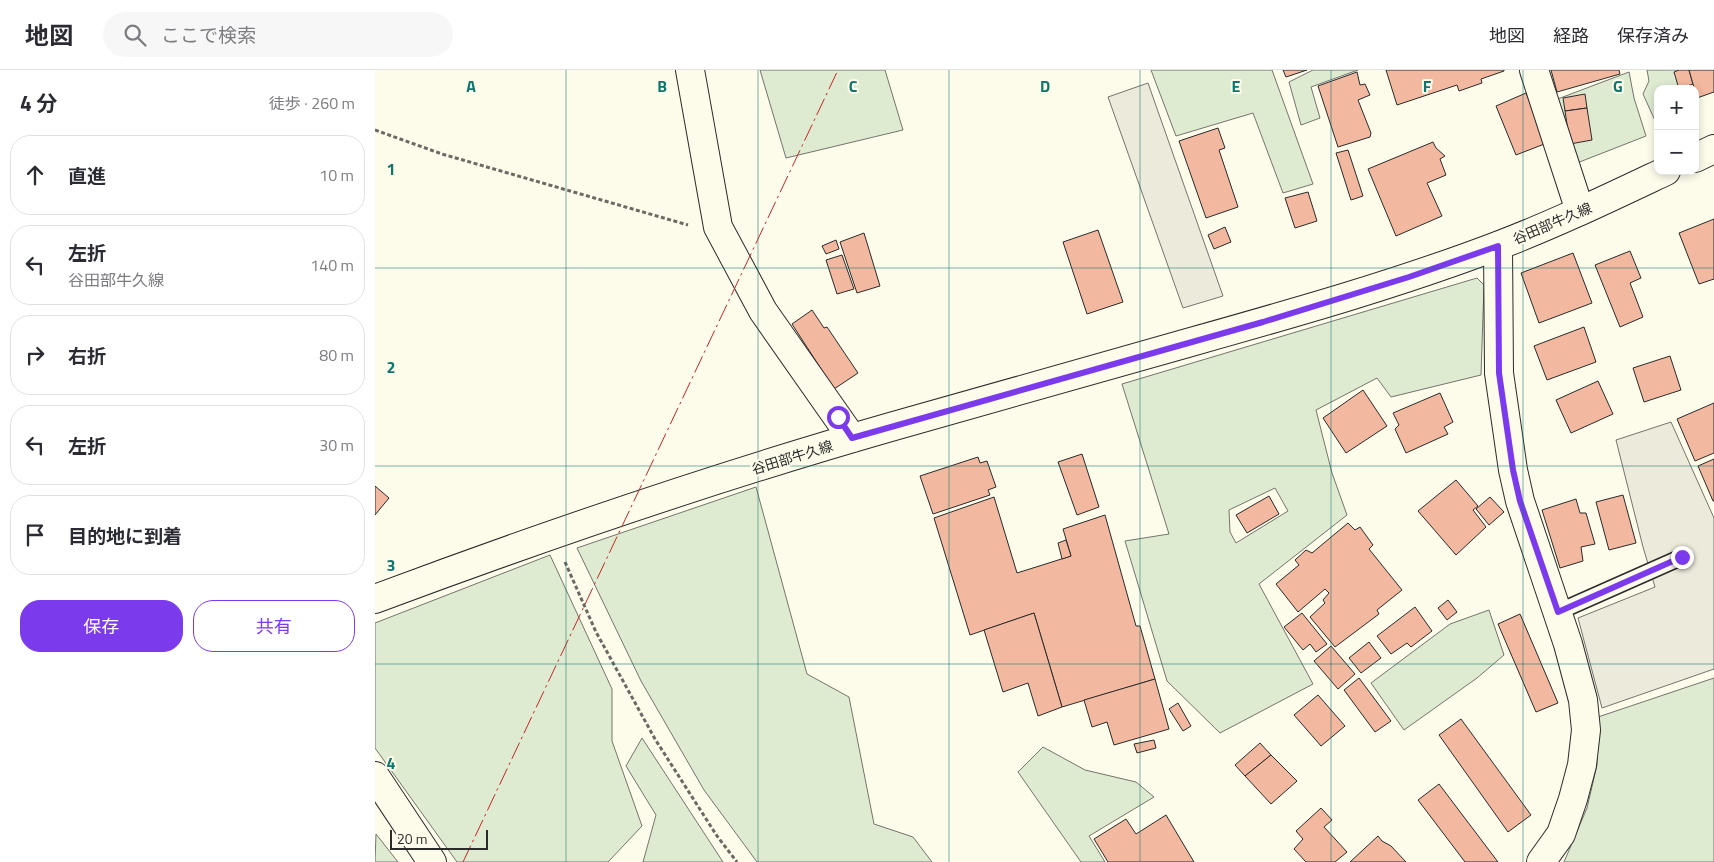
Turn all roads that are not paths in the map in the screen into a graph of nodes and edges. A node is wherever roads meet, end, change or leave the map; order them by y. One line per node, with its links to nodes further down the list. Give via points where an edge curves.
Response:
1 (689, 70): 8 (main road, via 718,227 763,311)
2 (1535, 70): 6 (main road)
3 (1714, 149): 4 (main road)
4 (1699, 156)
5 (1659, 175): 6 (main road, 谷田部牛久線)
6 (1581, 212): 7 (main road, 谷田部牛久線)
7 (1498, 246): 8 (main road, 谷田部牛久線, via 1263,322); 11 (main road, via 1499,373 1513,470 1520,501)
8 (852, 438): 10 (main road, 谷田部牛久線, via 553,534)
9 (1682, 557): 11 (lane)
10 (375, 599)
11 (1558, 612): 14 (main road, via 1583,700 1585,730 1573,799 1561,834)
12 (375, 776): 13 (main road)
13 (432, 862)
14 (1541, 862)

